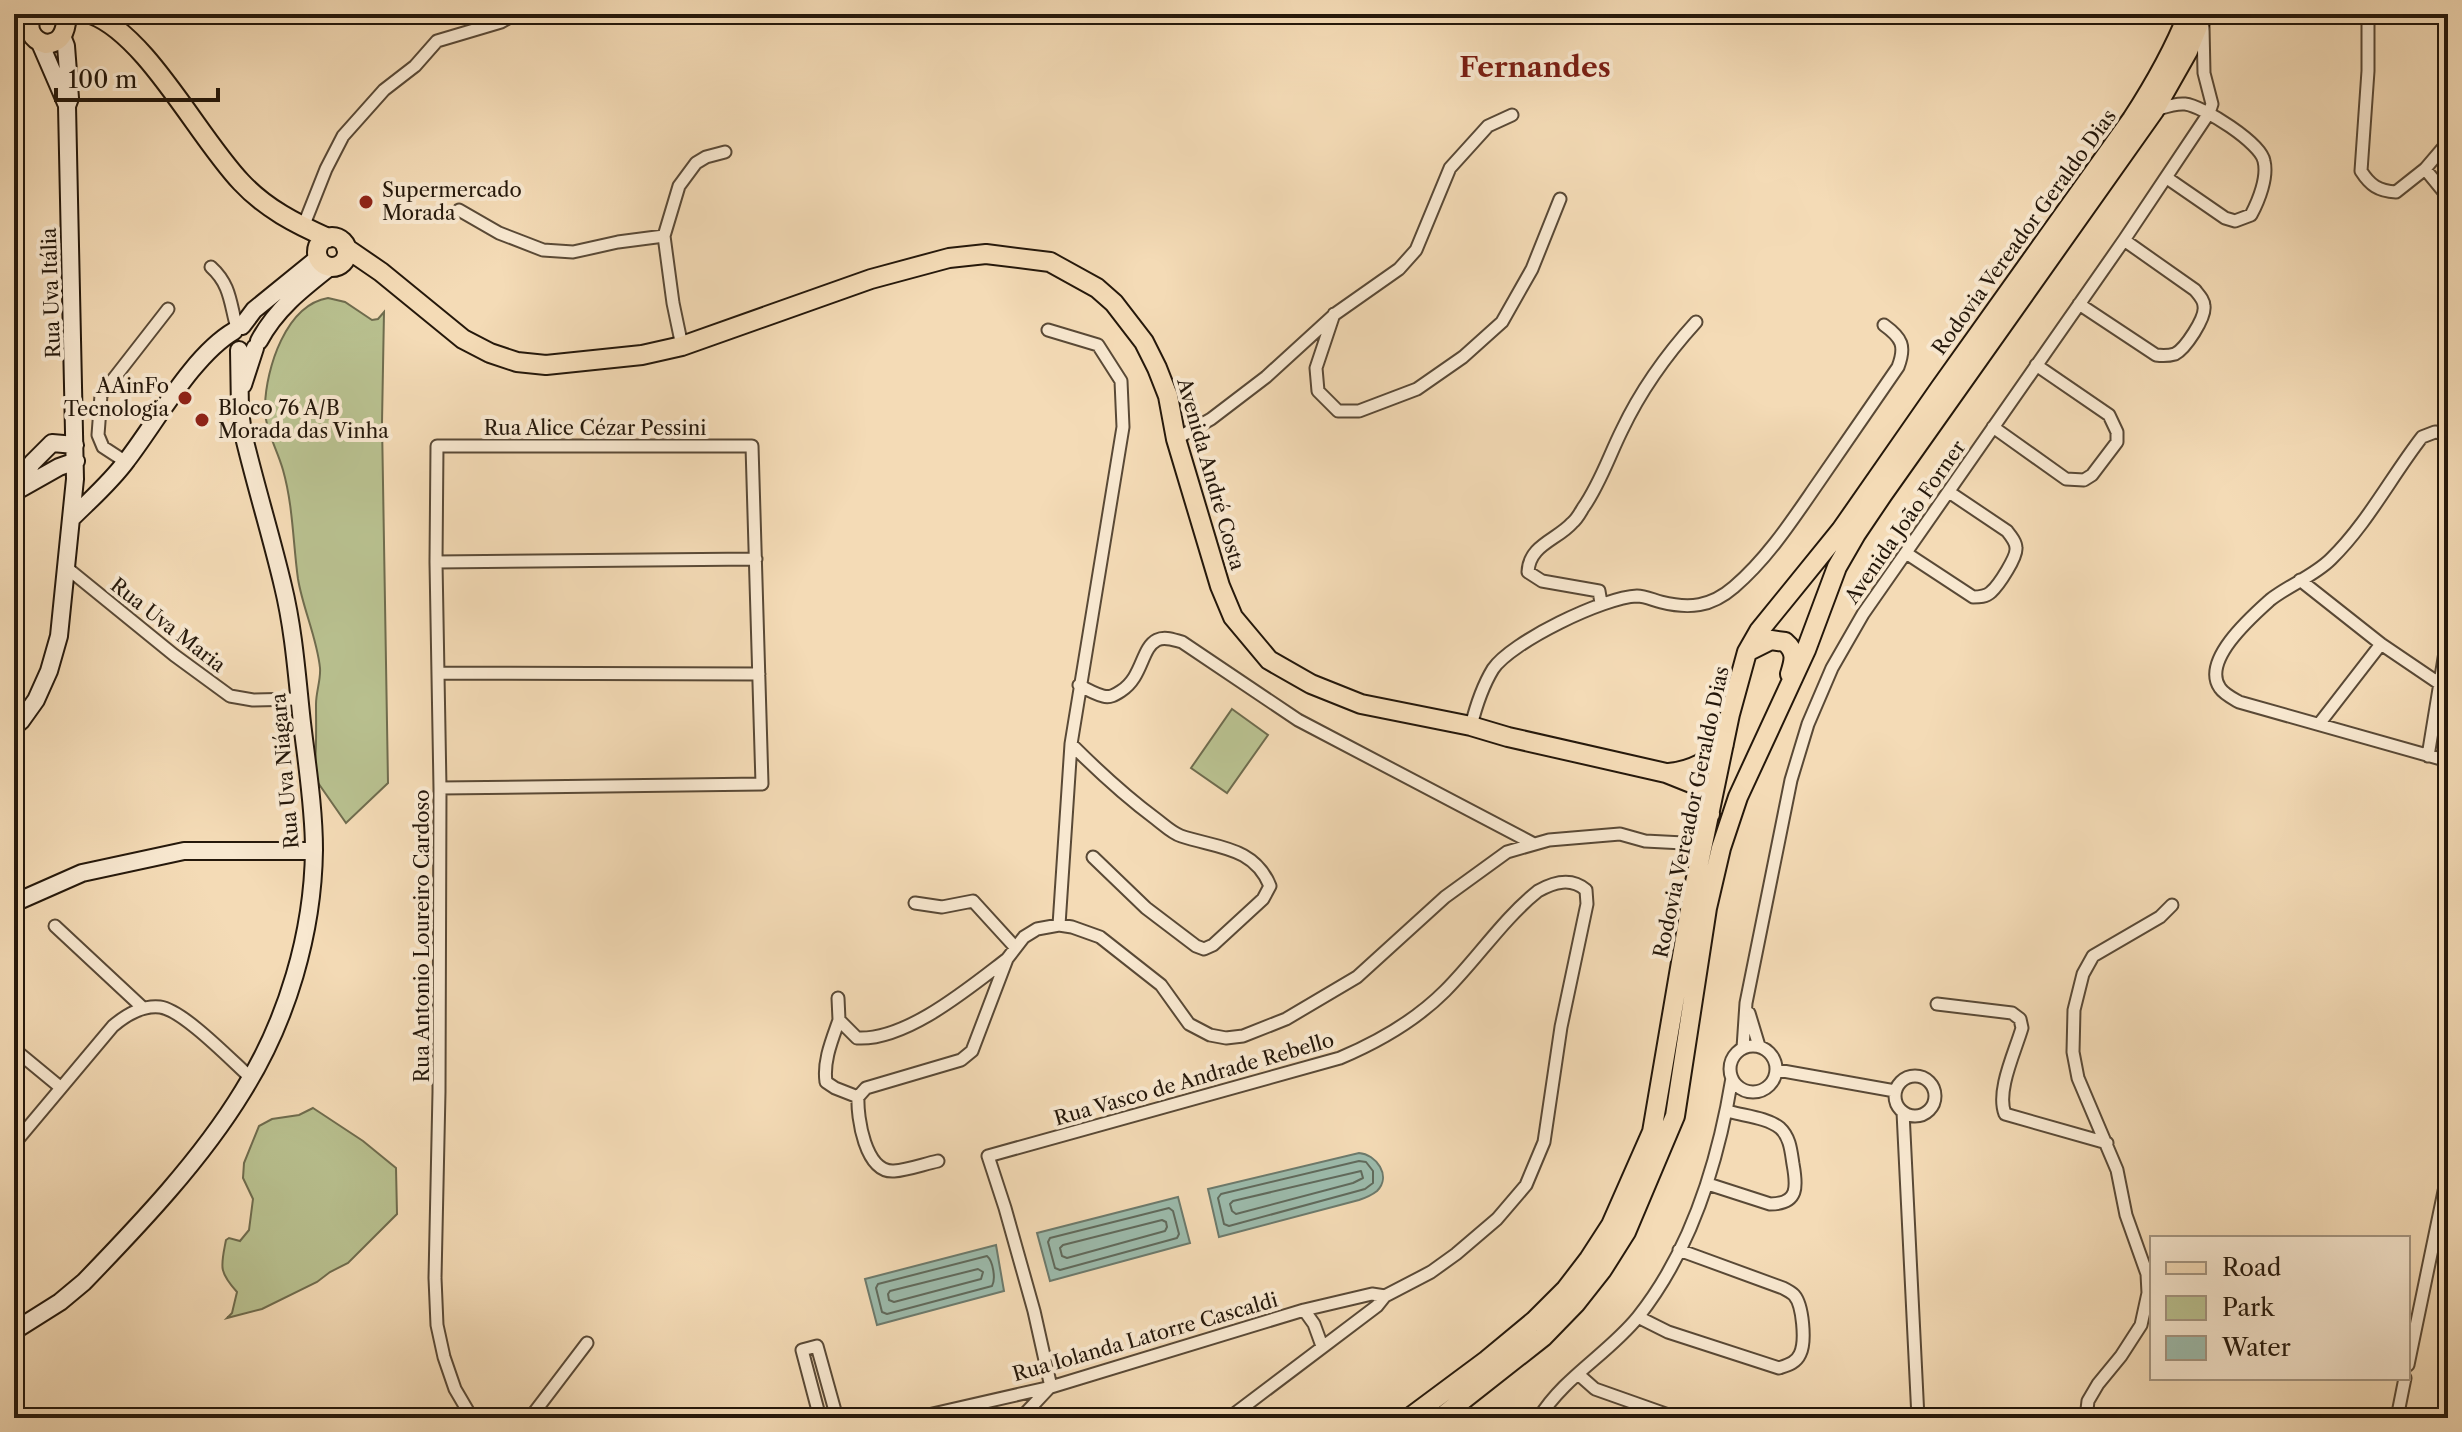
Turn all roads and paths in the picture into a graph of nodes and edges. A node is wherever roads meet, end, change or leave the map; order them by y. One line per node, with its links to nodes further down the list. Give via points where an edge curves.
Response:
1 (33, 14): 9 (main road, via 29,29)
2 (515, 14): 21 (street, via 437,41 384,90 343,136)
3 (2188, 14): 57 (main road, Rodovia Vereador Geraldo Dias, via 2132,119 1841,530)
4 (2204, 14): 11 (main road, Rodovia Vereador Geraldo Dias); 12 (street)
5 (2368, 14): 16 (street, via 2361,171 2381,191 2396,192)
6 (98, 18): 8 (main road); 21 (main road, via 142,53 240,181 264,204)
7 (14, 26): 9 (main road)
8 (63, 27): 9 (main road, via 52,43); 10 (street, Rua Uva Itália)
9 (36, 40): 10 (street, Rua Uva Itália)
10 (67, 106): 36 (street, Rua Uva Itália)
11 (2154, 111): 12 (street, via 2182,103); 62 (main road, Rodovia Vereador Geraldo Dias, via 1856,534 1837,567)
12 (2209, 113): 17 (street, Avenida João Forner); 17 (street, via 2263,155 2258,202 2251,215 2235,221 2225,218)
13 (1512, 115): 29 (street, via 1488,126 1450,168 1408,260)
14 (2448, 142): 16 (street)
15 (725, 152): 22 (street, via 696,163 679,186)
16 (2425, 169): 18 (street)
17 (2167, 178): 23 (street, Avenida João Forner)
18 (2448, 197)
19 (1560, 199): 29 (street, via 1532,269 1502,322 1417,389 1359,411 1338,411 1318,391 1316,368)
20 (459, 210): 22 (street, via 543,250 573,252)
21 (305, 228): 24 (main road)
22 (664, 236): 34 (street)
23 (2124, 240): 27 (street, Avenida João Forner); 27 (street, via 2202,299 2203,317 2183,348 2156,355)
24 (326, 255): 25 (main road); 25 (main road, Avenida André Costa, via 339,265 346,248); 33 (street, Rua Uva Niágara, via 268,324)
25 (370, 265): 34 (main road, Avenida André Costa, via 463,339 517,362 591,361)
26 (211, 267): 33 (street, via 227,286)
27 (2079, 304): 35 (street, Avenida João Forner)
28 (168, 309): 43 (street, via 101,395 98,435)
29 (1335, 314): 39 (street, via 1266,377)
30 (1696, 322): 54 (street, via 1648,383 1594,493 1572,524 1538,548 1528,563 1528,572 1542,581 1599,591)
31 (1884, 325): 54 (street, via 1898,335 1904,353 1898,367 1782,535 1734,587 1700,607 1638,596)
32 (1048, 330): 61 (street, via 1098,345 1121,381 1123,427)
33 (243, 338): 43 (street, via 220,339 198,361); 63 (street, Rua Uva Niágara, via 243,433 288,612)
34 (682, 346): 39 (main road, Avenida André Costa, via 918,265 986,254 1050,262 1097,288 1129,321 1157,368)
35 (2036, 365): 37 (street, Avenida João Forner); 37 (street, via 2109,415 2117,442 2092,475 2075,481)
36 (74, 417): 40 (street); 42 (street, Rua Uva Itália)
37 (1993, 427): 46 (street, Avenida João Forner)
38 (2448, 434): 53 (street, via 2422,437 2349,539 2329,561)
39 (1176, 439): 65 (main road, Avenida André Costa, via 1233,617 1269,660 1361,704)
40 (52, 443): 42 (street); 47 (street, via 32,463)
41 (437, 446): 50 (street, Rua Alice Cézar Pessini, via 752,446); 51 (street, Rua Antonio Loureiro Cardoso)
42 (76, 453): 44 (street); 45 (street, Rua Uva Itália)
43 (121, 468): 45 (street); 48 (street)
44 (48, 473): 45 (street); 47 (street)
45 (75, 484): 48 (street, Rua Uva Itália)
46 (1949, 492): 49 (street, Avenida João Forner); 49 (street, via 2013,539 2014,559 1991,592 1973,597)
47 (17, 493)
48 (71, 519): 52 (street, Rua Uva Itália)
49 (1906, 553): 86 (street, Avenida João Forner, via 1855,627 1808,724 1791,780)
50 (756, 559): 51 (street); 59 (street)
51 (436, 562): 58 (street, Rua Antonio Loureiro Cardoso)
52 (67, 568): 63 (street, Rua Uva Maria, via 230,696); 66 (street, Rua Uva Itália, via 49,671 36,700)
53 (2300, 580): 56 (street); 64 (street, via 2243,627 2219,656 2215,679 2221,691 2239,702)
54 (1601, 603): 65 (street, via 1510,651 1477,700)
55 (2448, 634): 60 (street)
56 (2381, 644): 60 (street); 64 (street)
57 (1747, 652): 62 (main road, via 1771,640 1790,647 1794,659); 68 (main road, Rodovia Vereador Geraldo Dias)
58 (439, 673): 59 (street); 72 (street, Rua Antonio Loureiro Cardoso)
59 (759, 674): 72 (street, via 762,784)
60 (2440, 684): 69 (street)
61 (1079, 685): 67 (street); 74 (street, via 1112,696 1135,678 1155,640 1182,642 1298,720)
62 (1786, 697): 118 (main road, Rodovia Vereador Geraldo Dias, via 1738,797 1721,848 1675,1116 1626,1232 1576,1303 1543,1337)
63 (299, 699): 76 (street, Rua Uva Niágara)
64 (2319, 724): 69 (street)
65 (1471, 726): 71 (main road, Avenida André Costa)
66 (14, 727)
67 (1071, 744): 77 (street, via 1118,790 1178,835 1248,858 1270,886 1263,899 1204,949 1146,908); 81 (street)
68 (1724, 744): 71 (main road, Avenida André Costa, via 1704,764); 73 (main road, Rodovia Vereador Geraldo Dias)
69 (2428, 756): 70 (street)
70 (2448, 761)
71 (1666, 773): 73 (main road, Avenida André Costa, via 1696,785)
72 (440, 788): 123 (street, Rua Antonio Loureiro Cardoso, via 436,1310 444,1357)
73 (1710, 814): 75 (main road, Rodovia Vereador Geraldo Dias)
74 (1534, 844): 75 (street, via 1620,834); 81 (street, via 1507,852 1445,897 1357,977 1286,1019 1243,1036 1210,1035 1189,1024 1161,985 1100,937)
75 (1703, 844): 130 (main road, Rodovia Vereador Geraldo Dias, via 1652,1132 1611,1225 1566,1289 1534,1321)
76 (314, 851): 78 (street, via 184,851 82,873); 94 (street, Rua Uva Niágara, via 298,963)
77 (1093, 857)
78 (17, 897)
79 (915, 903): 83 (street, via 942,907 973,901)
80 (2172, 905): 104 (street, via 2093,956 2083,974 2074,1010 2073,1052 2078,1078)
81 (1059, 925): 83 (street, via 1037,929)
82 (55, 926): 88 (street)
83 (1015, 947): 84 (street)
84 (1007, 959): 89 (street, via 928,1016 891,1032 861,1039); 99 (street, via 972,1051 961,1060 866,1088)
85 (838, 998): 89 (street)
86 (1746, 1003): 90 (street, Avenida João Forner); 91 (street, Avenida João Forner)
87 (1937, 1004): 104 (street, via 2012,1013 2020,1019 2022,1028 2004,1087 2005,1114)
88 (143, 1008): 94 (street, via 178,1013); 96 (street, via 113,1026)
89 (839, 1020): 99 (street, via 826,1082)
90 (1759, 1046): 91 (street); 93 (street, via 1772,1055)
91 (1743, 1048): 95 (street, via 1730,1063)
92 (14, 1049): 96 (street)
93 (1777, 1070): 97 (street); 98 (street, via 1767,1088)
94 (250, 1077): 113 (street, Rua Uva Niágara, via 210,1138 103,1262 60,1302)
95 (1732, 1078): 98 (street); 101 (street)
96 (60, 1087): 105 (street)
97 (1895, 1091): 100 (street); 102 (street, via 1912,1076 1932,1085 1934,1100)
98 (1747, 1092): 101 (street)
99 (858, 1097): 106 (street, via 860,1130 883,1169)
100 (1903, 1112): 102 (street); 103 (street)
101 (1728, 1116): 108 (street); 108 (street, via 1774,1124 1784,1131 1796,1191 1781,1204 1770,1204)
102 (1918, 1116): 103 (street)
103 (1904, 1133): 137 (street)
104 (2107, 1143): 138 (street, via 2147,1274 2148,1293 2141,1325 2098,1384)
105 (14, 1144)
106 (938, 1161)
107 (2448, 1172): 116 (street)
108 (1708, 1184): 109 (street)
109 (1679, 1250): 112 (street); 112 (street, via 1794,1295 1804,1343 1800,1356 1779,1368)
110 (1385, 1296): 111 (street, Rua Iolanda Latorre Cascaldi, via 1372,1294); 115 (street); 120 (street, Rua Vasco de Andrade Rebello, via 1456,1254 1526,1185 1544,1142 1587,904 1580,885 1566,881 1538,891 1432,1002 1357,1051 988,1156)
111 (1304, 1310): 115 (street); 120 (street, Rua Iolanda Latorre Cascaldi)
112 (1638, 1317): 117 (street)
113 (14, 1331)
114 (587, 1343): 124 (street)
115 (1322, 1346): 129 (street)
116 (2410, 1355)
117 (1578, 1374): 121 (street); 122 (street, via 1595,1389)
118 (1487, 1380): 131 (main road, Rodovia Vereador Geraldo Dias); 132 (main road)
119 (2405, 1380): 139 (street)
120 (1051, 1387): 127 (street, Rua Iolanda Latorre Cascaldi); 128 (street)
121 (1550, 1400): 133 (street); 134 (street)
122 (1634, 1404): 135 (street); 136 (street)
123 (472, 1418)
124 (530, 1418)
125 (820, 1418): 126 (street, via 802,1350 817,1346)
126 (837, 1418)
127 (915, 1418)
128 (1021, 1418)
129 (1229, 1418)
130 (1409, 1418)
131 (1440, 1418)
132 (1456, 1418)
133 (1539, 1418)
134 (1550, 1418)
135 (1629, 1418)
136 (1677, 1418)
137 (1918, 1418)
138 (2086, 1418)
139 (2397, 1418)

